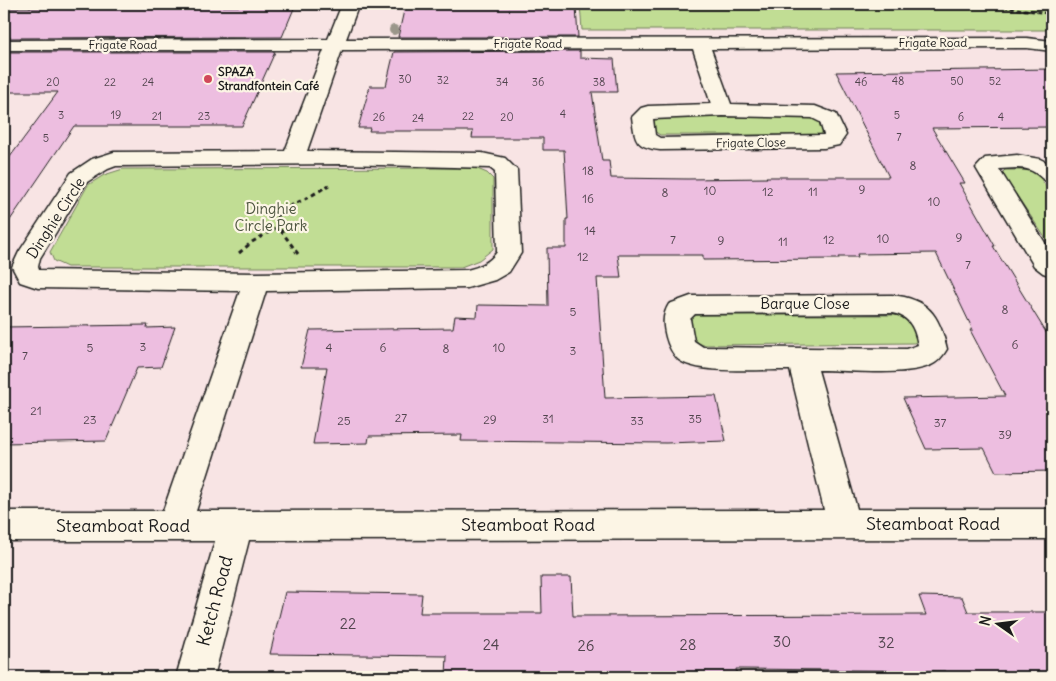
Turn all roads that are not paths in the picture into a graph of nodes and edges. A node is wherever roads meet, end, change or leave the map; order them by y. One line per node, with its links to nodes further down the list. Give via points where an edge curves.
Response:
1 (350, 4): 4 (street)
2 (700, 43): 4 (street, Frigate Road); 5 (street, Frigate Road, via 1026,43); 6 (street)
3 (4, 45): 4 (street, Frigate Road)
4 (335, 45): 7 (street)
5 (1052, 46)
6 (723, 110): 6 (street, Frigate Close, via 815,112 829,118 835,135 824,142 660,144 645,138 642,117 648,112)
7 (294, 157): 10 (street, Dinghie Circle, via 482,160 497,163 506,170 509,253 500,266 467,279); 10 (street, Dinghie Circle, via 114,159 100,164 79,178 25,267 29,276 38,279)
8 (1052, 177): 9 (street, via 1043,167 1025,162 993,163 987,168 1043,260)
9 (1052, 267)
10 (256, 282): 16 (street)
11 (801, 359): 11 (street, Barque Close, via 907,360 922,357 932,349 932,341 913,309 892,304 691,305 678,311 676,317 681,345 692,356); 12 (street)
12 (844, 524): 13 (street, Steamboat Road); 14 (street, Steamboat Road)
13 (1052, 524)
14 (236, 525): 16 (street, Steamboat Road); 17 (street, Ketch Road)
15 (4, 526): 16 (street, Steamboat Road)
16 (174, 526)
17 (195, 677)

